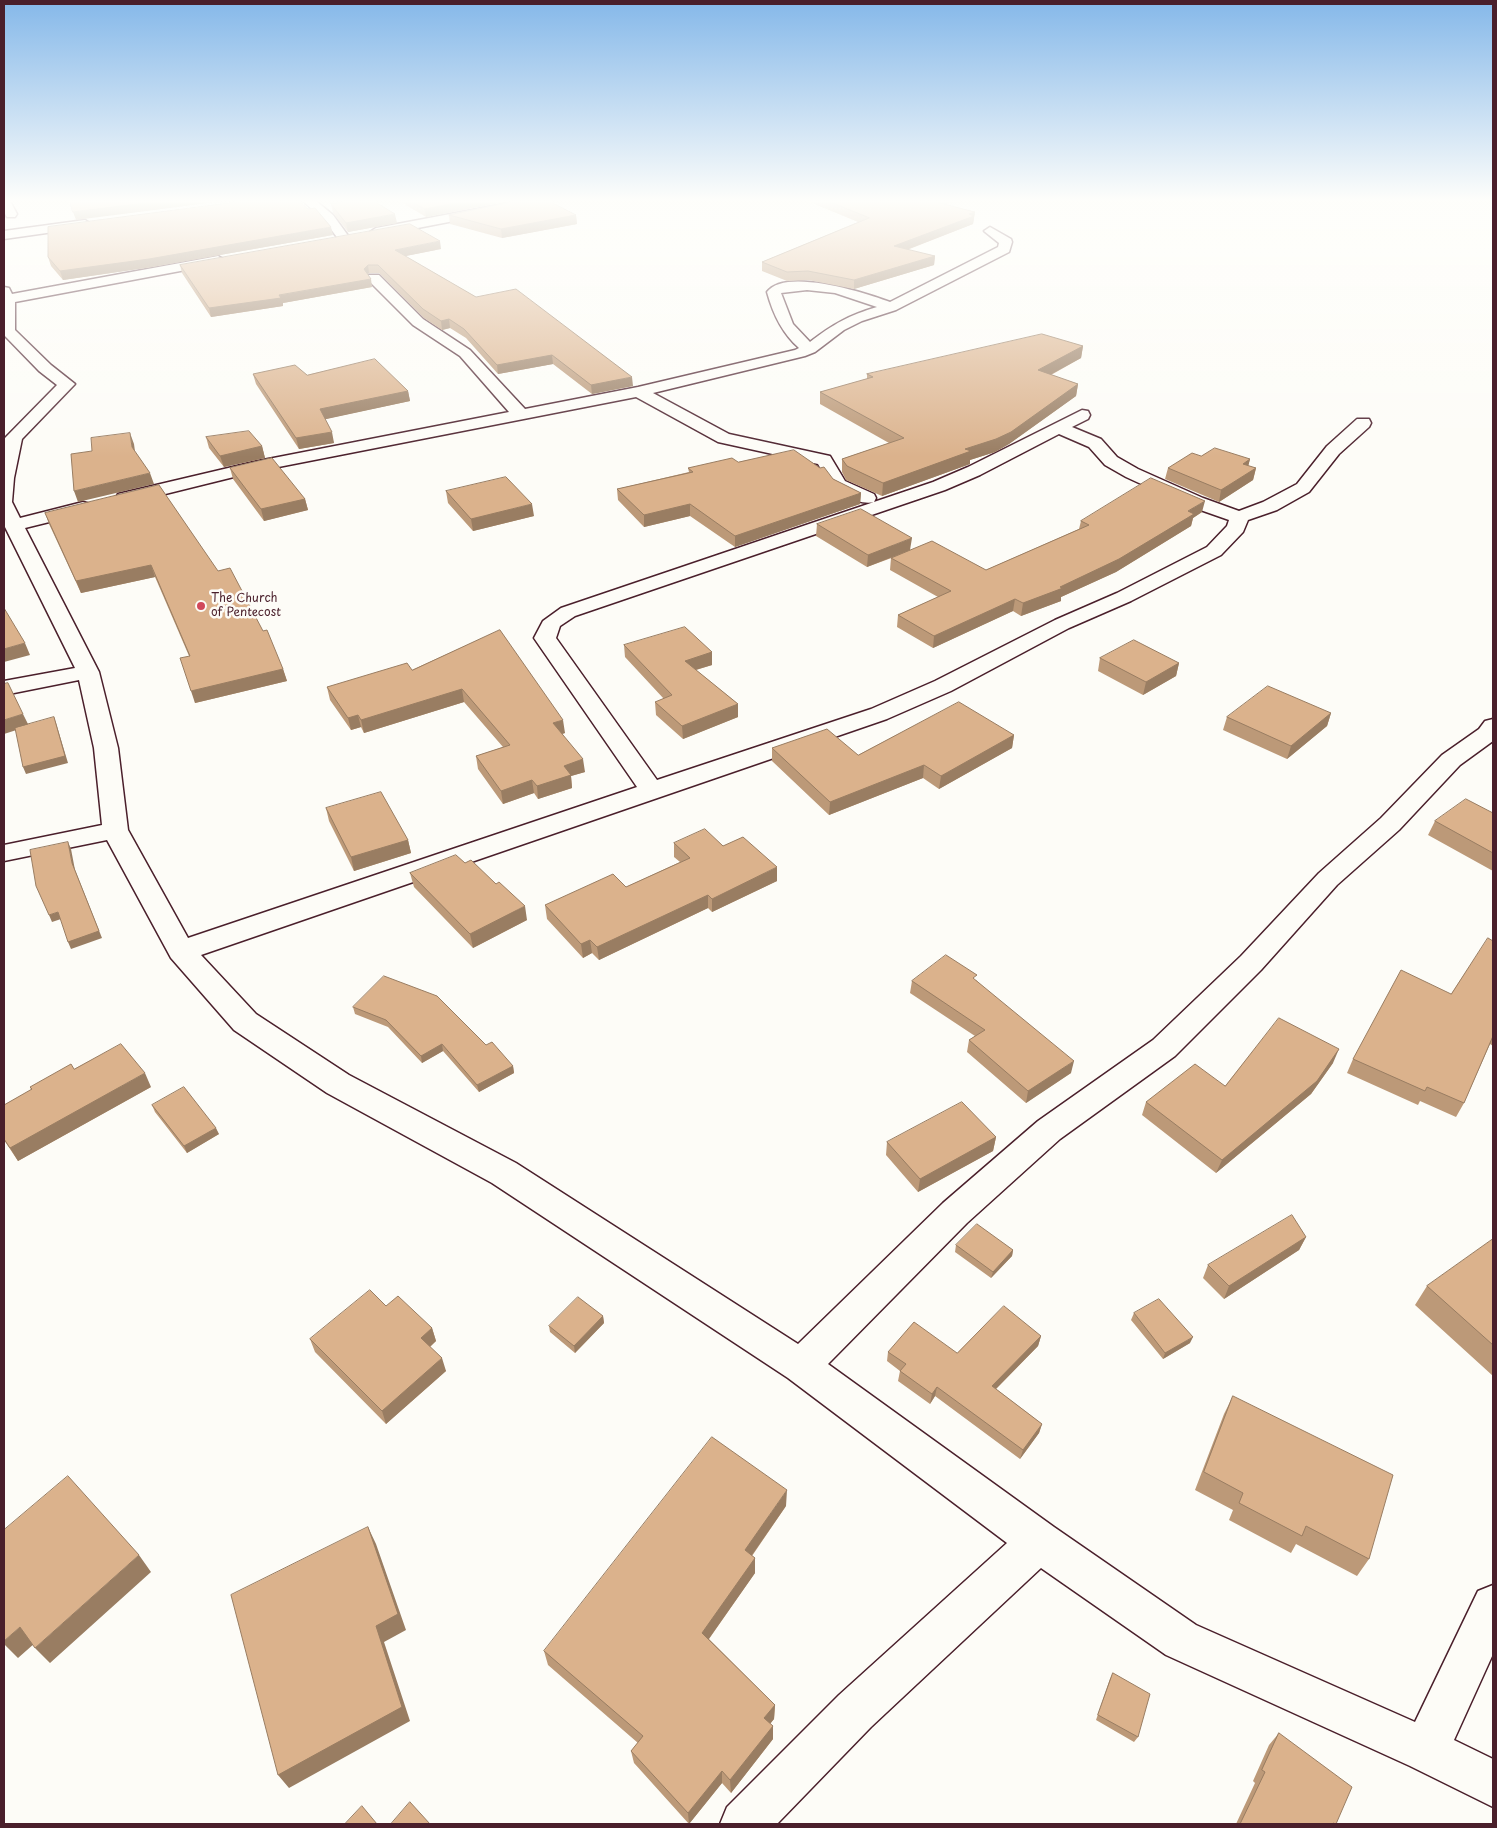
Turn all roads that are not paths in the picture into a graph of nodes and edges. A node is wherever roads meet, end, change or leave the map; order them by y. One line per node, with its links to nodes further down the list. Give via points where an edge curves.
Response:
1 (58, 286): 6 (street)
2 (382, 286): 10 (street, via 418,322 465,354)
3 (790, 286): 8 (street, via 774,292 781,318 797,340)
4 (825, 286): 7 (street)
5 (931, 286): 7 (street)
6 (6, 295): 15 (street, via 8,330 44,368 67,384 14,438 5,478)
7 (891, 307): 8 (street, via 839,327)
8 (810, 350): 9 (street)
9 (638, 392): 10 (street); 14 (street, via 724,438 824,460 839,486)
10 (520, 414): 15 (street, via 258,466 103,503)
11 (1082, 415): 13 (street)
12 (1363, 423): 16 (street, via 1333,450 1303,488 1270,506)
13 (1058, 427): 14 (street, via 974,471); 16 (street, via 1095,443 1111,461 1132,473)
14 (884, 506): 20 (street, via 568,612 552,622 545,638)
15 (7, 510): 17 (street)
16 (1239, 517): 20 (street, via 1236,528 1214,551 943,686 879,714)
17 (88, 672): 18 (street); 21 (street, via 106,748)
18 (4, 688)
19 (1493, 726): 24 (street, via 1452,760 1390,824 1328,879 1251,963 1164,1048 1049,1130 955,1213)
20 (652, 790): 23 (street)
21 (115, 830): 22 (street); 23 (street)
22 (4, 853)
23 (180, 951): 24 (street, via 245,1022 338,1084 504,1173)
24 (800, 1366): 25 (street)
25 (1038, 1542): 27 (street, via 1181,1640); 29 (street, via 855,1711)
26 (1493, 1606): 27 (street)
27 (1426, 1750): 28 (street)
28 (1493, 1784)
29 (744, 1824)

